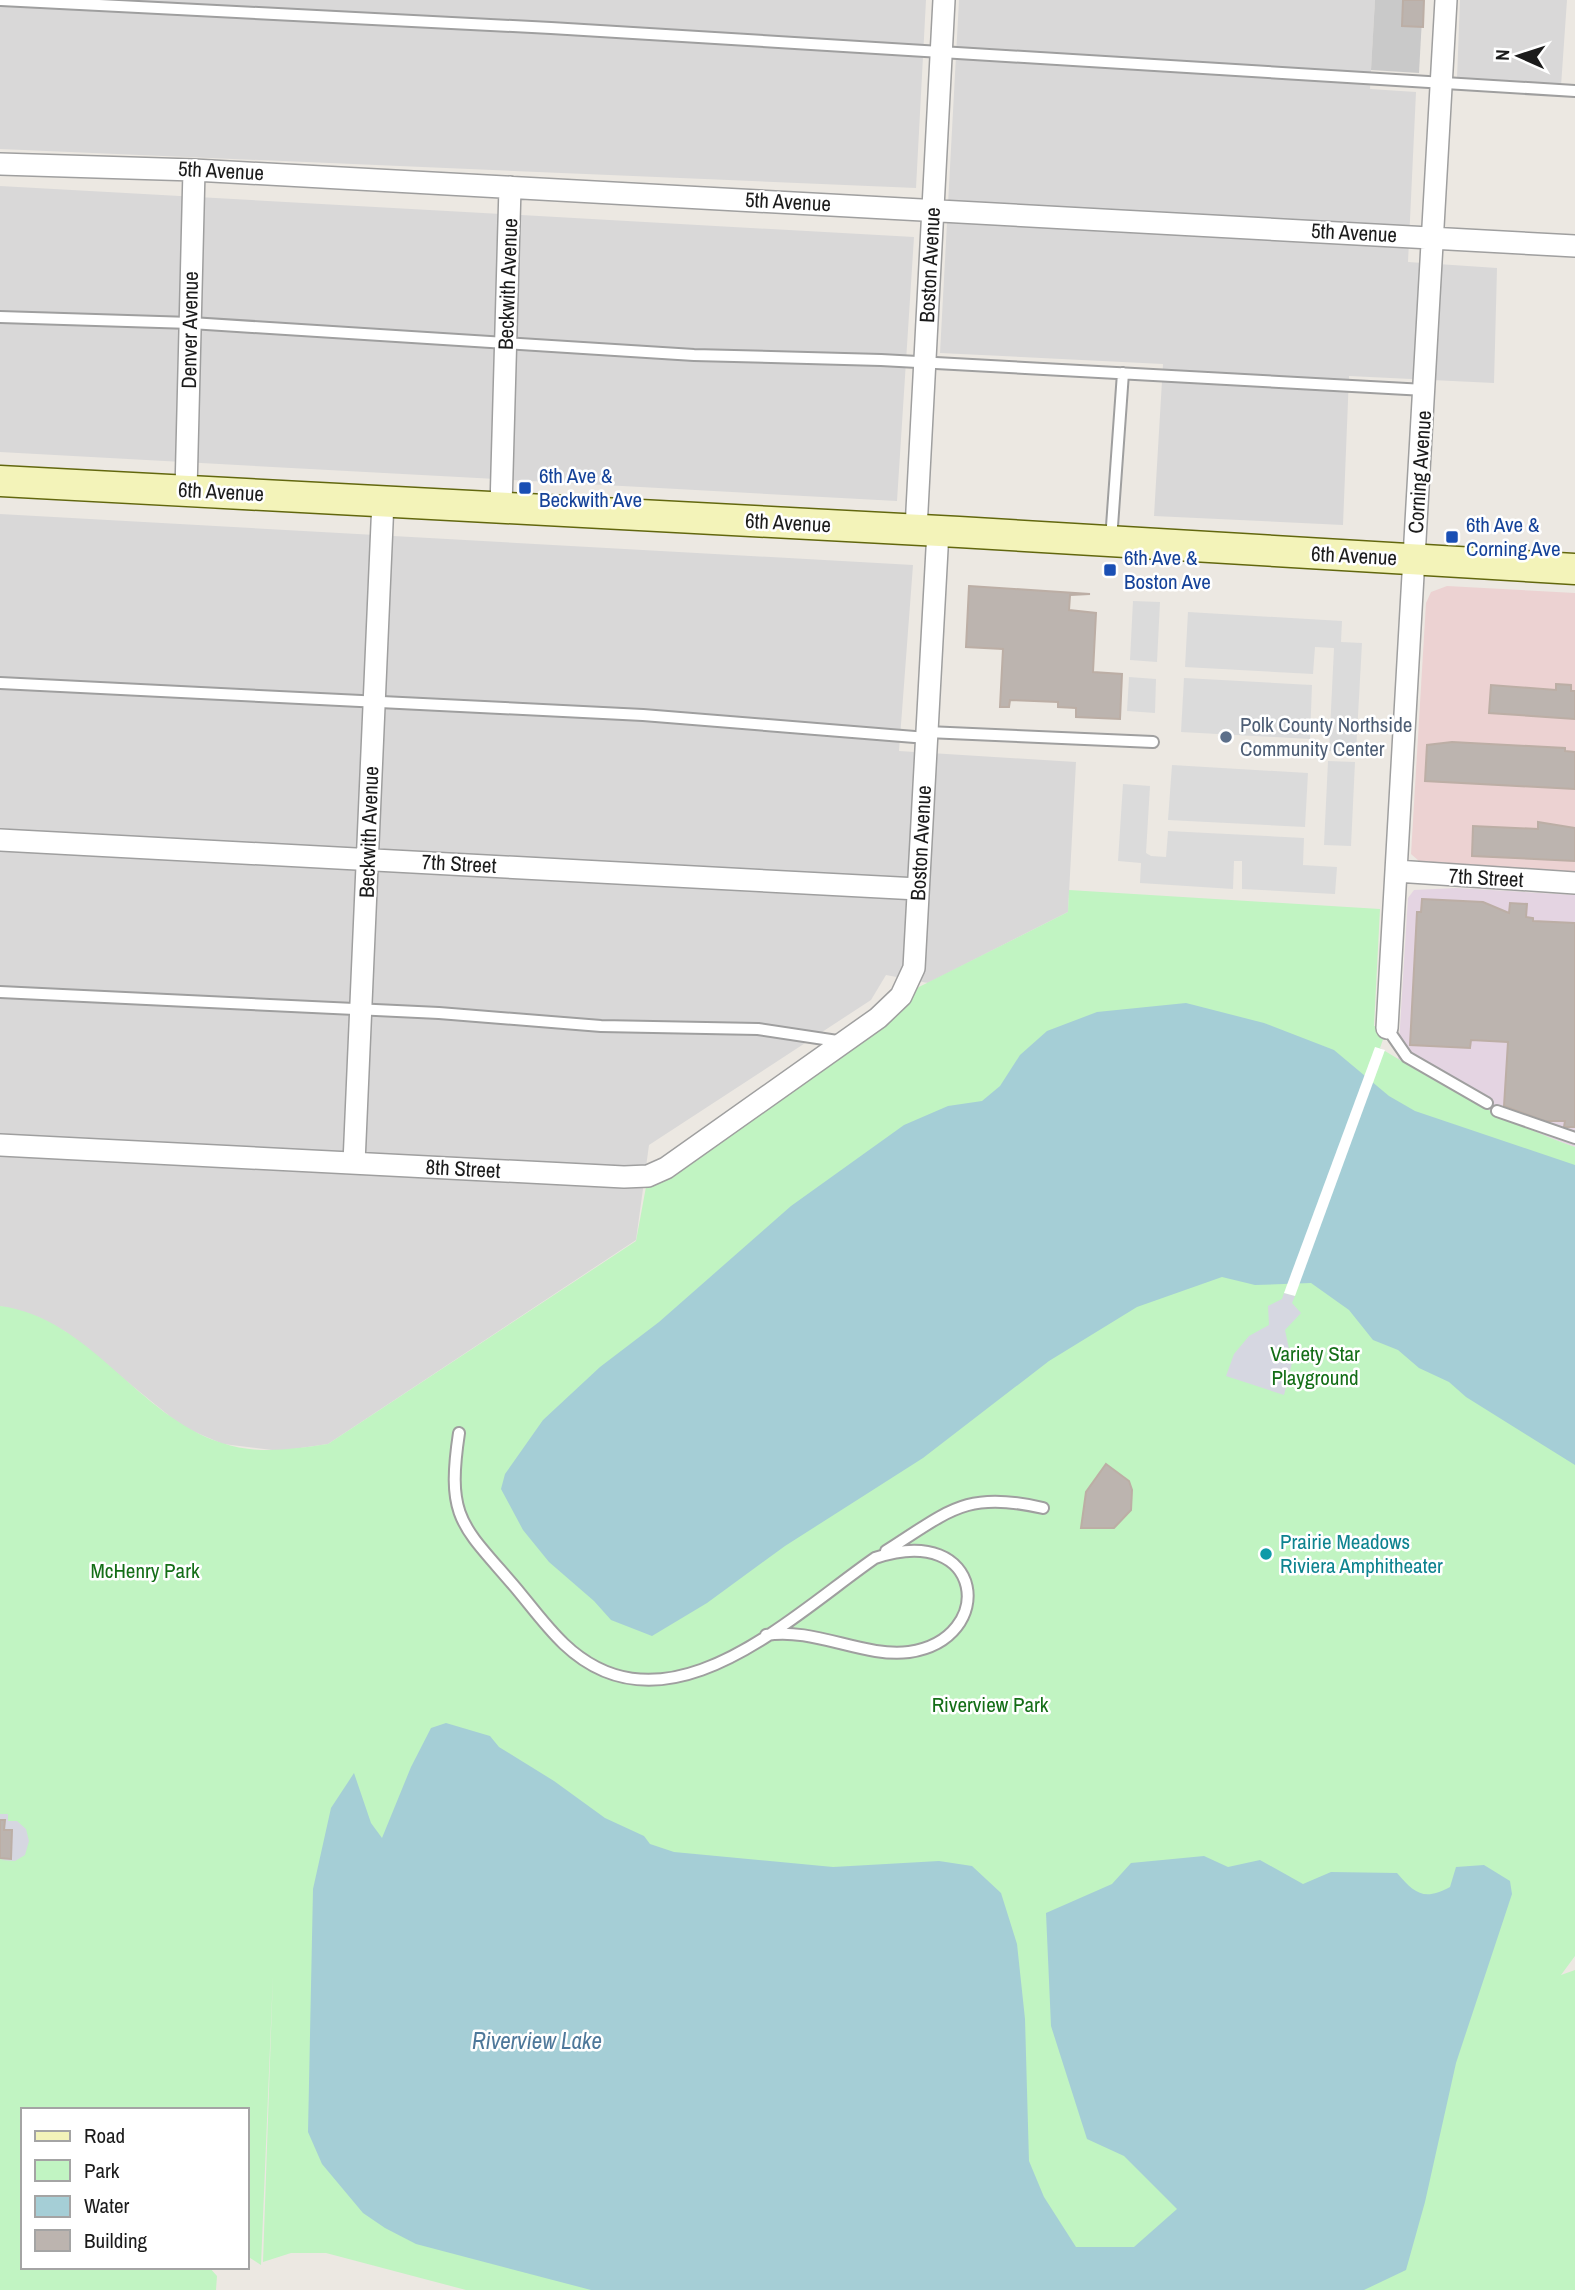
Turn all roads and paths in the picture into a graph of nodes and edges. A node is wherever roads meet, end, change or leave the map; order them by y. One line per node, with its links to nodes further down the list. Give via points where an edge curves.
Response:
1 (1, 0): 4 (lane, via 551,28)
2 (944, 0): 4 (street, Boston Avenue)
3 (1446, 0): 5 (street, Corning Avenue)
4 (941, 54): 5 (lane); 10 (street, Boston Avenue)
5 (1441, 84): 6 (lane); 11 (street, Corning Avenue)
6 (1575, 91)
7 (0, 164): 8 (street, 5th Avenue)
8 (194, 170): 9 (street, 5th Avenue); 14 (street, Denver Avenue)
9 (510, 187): 10 (street, 5th Avenue); 15 (street, Beckwith Avenue)
10 (933, 209): 11 (street, 5th Avenue); 16 (street, Boston Avenue)
11 (1433, 238): 12 (street, 5th Avenue); 18 (street, Corning Avenue)
12 (1575, 246)
13 (0, 317): 14 (lane)
14 (191, 323): 15 (lane); 20 (street, Denver Avenue)
15 (506, 342): 16 (lane, via 774,359); 22 (street, Beckwith Avenue)
16 (925, 363): 17 (lane); 23 (street, Boston Avenue)
17 (1123, 373): 18 (lane); 24 (lane)
18 (1425, 390): 25 (street, Corning Avenue)
19 (0, 481): 20 (main road, 6th Avenue)
20 (186, 491): 21 (main road, 6th Avenue)
21 (383, 501): 22 (main road, 6th Avenue); 28 (street, Beckwith Avenue)
22 (501, 507): 23 (main road, 6th Avenue)
23 (927, 530): 24 (main road, 6th Avenue); 29 (street, Boston Avenue)
24 (1111, 543): 25 (main road, 6th Avenue)
25 (1414, 560): 26 (main road, 6th Avenue); 33 (street, Corning Avenue)
26 (1575, 569)
27 (0, 683): 28 (lane)
28 (374, 703): 29 (lane, via 643,715); 32 (street, Beckwith Avenue)
29 (927, 735): 30 (lane); 35 (street, Boston Avenue)
30 (1153, 742)
31 (0, 840): 32 (street, 7th Street)
32 (368, 860): 35 (street, 7th Street); 37 (street, Beckwith Avenue)
33 (1396, 871): 34 (street, 7th Street); 39 (street, Corning Avenue)
34 (1575, 883)
35 (918, 889): 38 (street, Boston Avenue, via 914,968 901,996)
36 (0, 992): 37 (lane)
37 (361, 1010): 40 (lane, via 601,1026 758,1029); 45 (street, Beckwith Avenue)
38 (878, 1018): 40 (street, 8th Street)
39 (1387, 1028): 41 (lane, via 1407,1057)
40 (844, 1042): 45 (street, 8th Street, via 649,1176)
41 (1487, 1103)
42 (1497, 1111): 43 (lane)
43 (1575, 1138)
44 (0, 1145): 45 (street, 8th Street)
45 (354, 1163)
46 (458, 1433): 49 (lane, via 452,1490 467,1531 564,1645 586,1660 629,1677 675,1679 718,1666)
47 (1043, 1508): 48 (lane, via 989,1499 968,1503)
48 (875, 1558): 49 (lane); 49 (lane, via 922,1549 946,1555 962,1572 967,1590 957,1630 937,1643 908,1652 802,1634)
49 (765, 1635)

